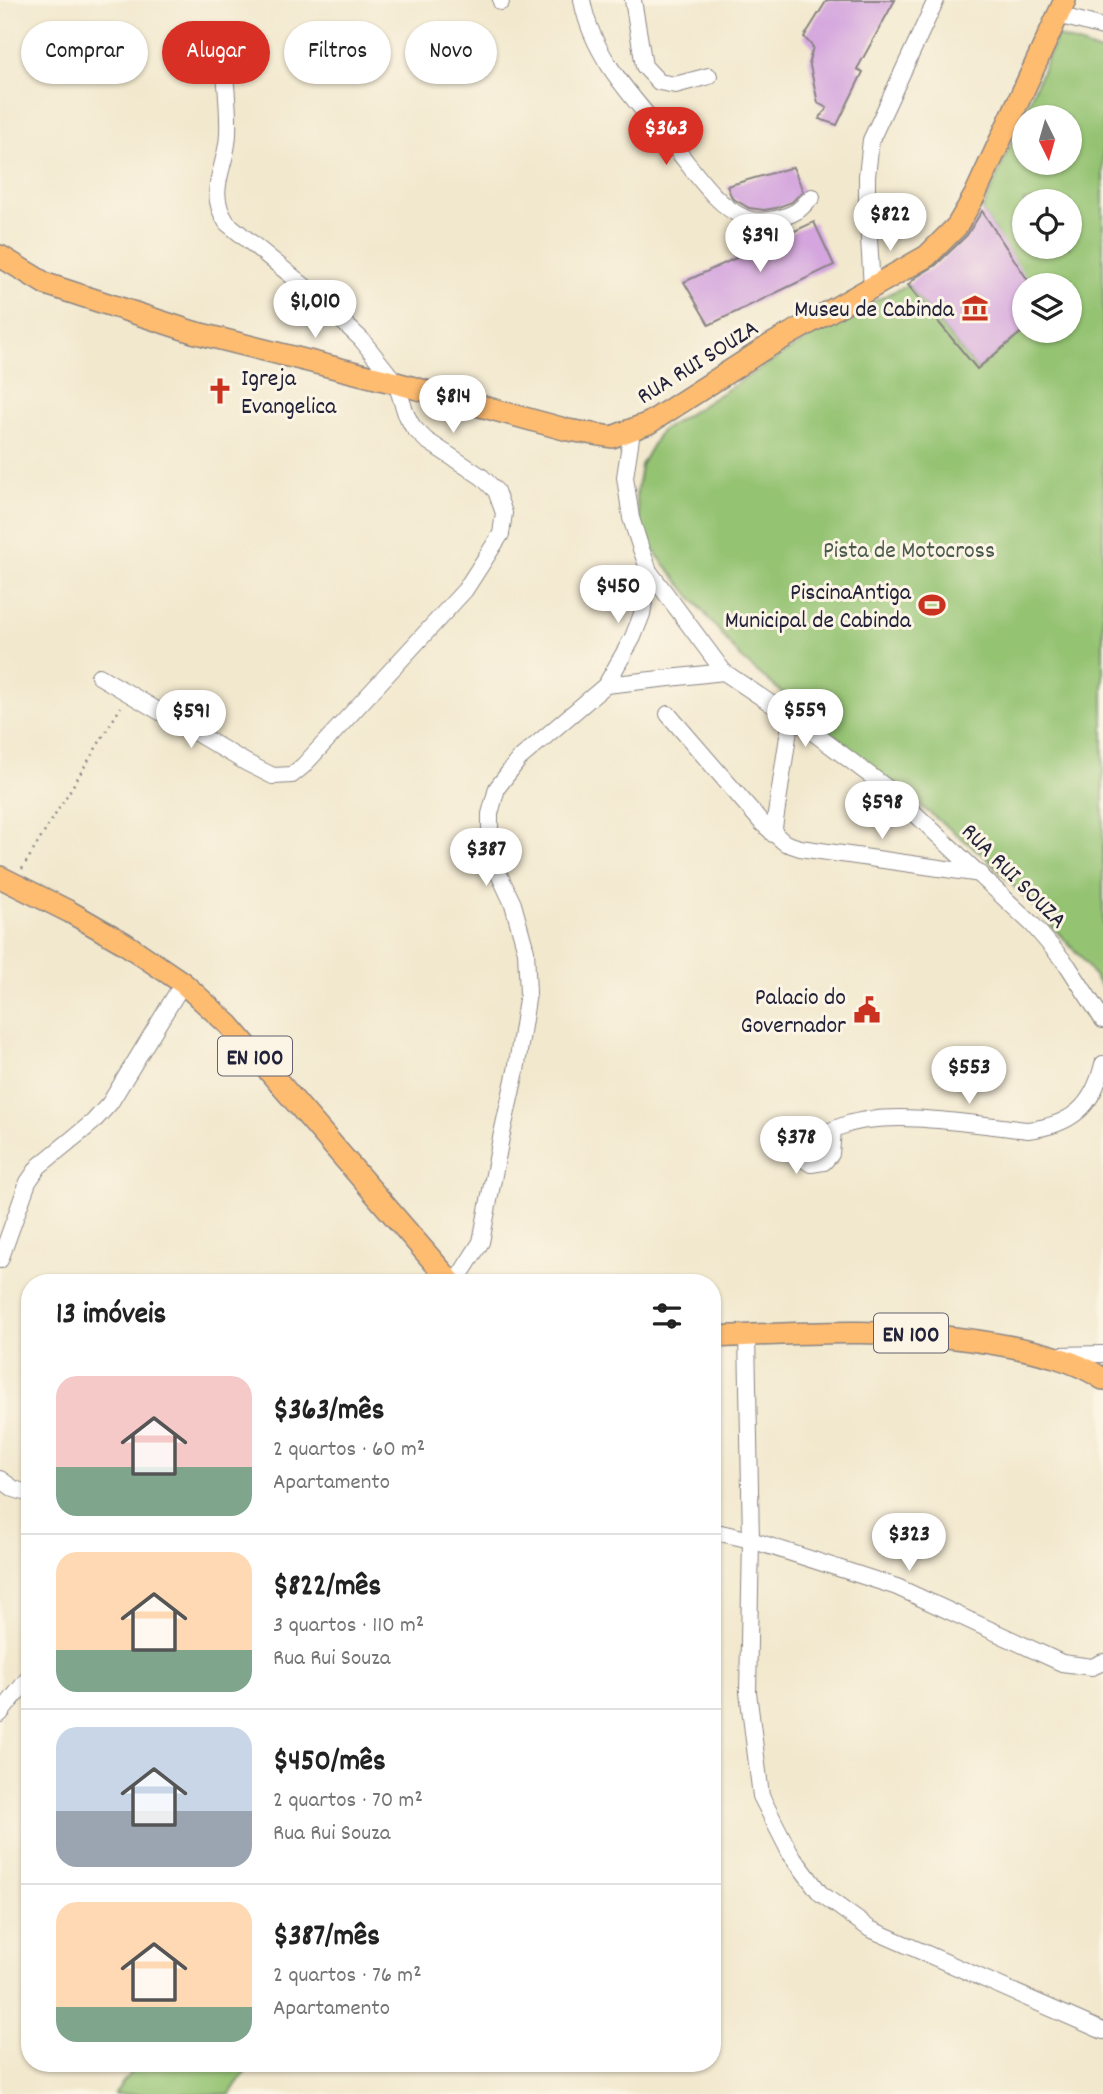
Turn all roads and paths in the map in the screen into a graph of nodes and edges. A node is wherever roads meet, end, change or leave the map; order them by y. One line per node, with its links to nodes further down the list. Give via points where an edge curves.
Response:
1 (582, 0): 8 (street, via 598,48 635,103 726,206 747,219 766,220 797,211)
2 (634, 0): 6 (street, via 645,66 659,82 675,85)
3 (936, 0): 10 (street, via 871,140 867,195)
4 (1061, 7): 5 (street); 10 (main road, RUA RUI SOUZA, via 957,226 927,256)
5 (1103, 27)
6 (709, 76)
7 (225, 84): 11 (street, via 228,137 216,193 219,211 227,223 361,339)
8 (812, 197)
9 (0, 256): 11 (main road, via 46,285 169,324)
10 (872, 288): 12 (main road, RUA RUI SOUZA)
11 (396, 383): 12 (main road, via 587,434 612,437); 17 (street, via 413,427 482,477 496,491 504,513 501,534 465,590 292,775 273,776 247,763)
12 (632, 431): 13 (street, RUA RUI SOUZA, via 625,477 631,518)
13 (649, 571): 14 (street, RUA RUI SOUZA); 16 (street, via 642,614)
14 (724, 672): 16 (street); 19 (street, RUA RUI SOUZA)
15 (99, 676): 17 (street)
16 (606, 685): 29 (street, via 519,759 497,788 490,838 526,951 528,993 481,1242)
17 (131, 694): 22 (path)
18 (668, 714): 20 (street)
19 (791, 717): 20 (street); 21 (street, RUA RUI SOUZA, via 891,791)
20 (773, 834): 21 (street, via 800,849)
21 (981, 874): 24 (street, RUA RUI SOUZA, via 1068,966)
22 (6, 880): 23 (main road, EN 100, via 124,943)
23 (183, 983): 27 (street, via 110,1103 39,1166); 28 (main road, EN 100, via 229,1025)
24 (1103, 1020)
25 (1103, 1064): 26 (street, via 1098,1086 1088,1101 1049,1128 1028,1130 897,1117)
26 (833, 1129)
27 (0, 1260)
28 (446, 1274)
29 (460, 1274)
30 (747, 1335): 31 (main road, EN 100); 33 (main road, EN 100, via 906,1333 970,1339); 38 (street)
31 (721, 1336)
32 (1103, 1354): 33 (street)
33 (1050, 1355): 34 (main road, EN 100)
34 (1103, 1379)
35 (0, 1479): 36 (street)
36 (21, 1491)
37 (721, 1533): 38 (street)
38 (751, 1540): 39 (street, via 897,1587 1062,1662 1092,1667); 42 (street, via 749,1705 761,1796 790,1853 820,1893 870,1929)
39 (1103, 1662)
40 (21, 1687): 41 (street)
41 (0, 1714)
42 (1103, 2031)

